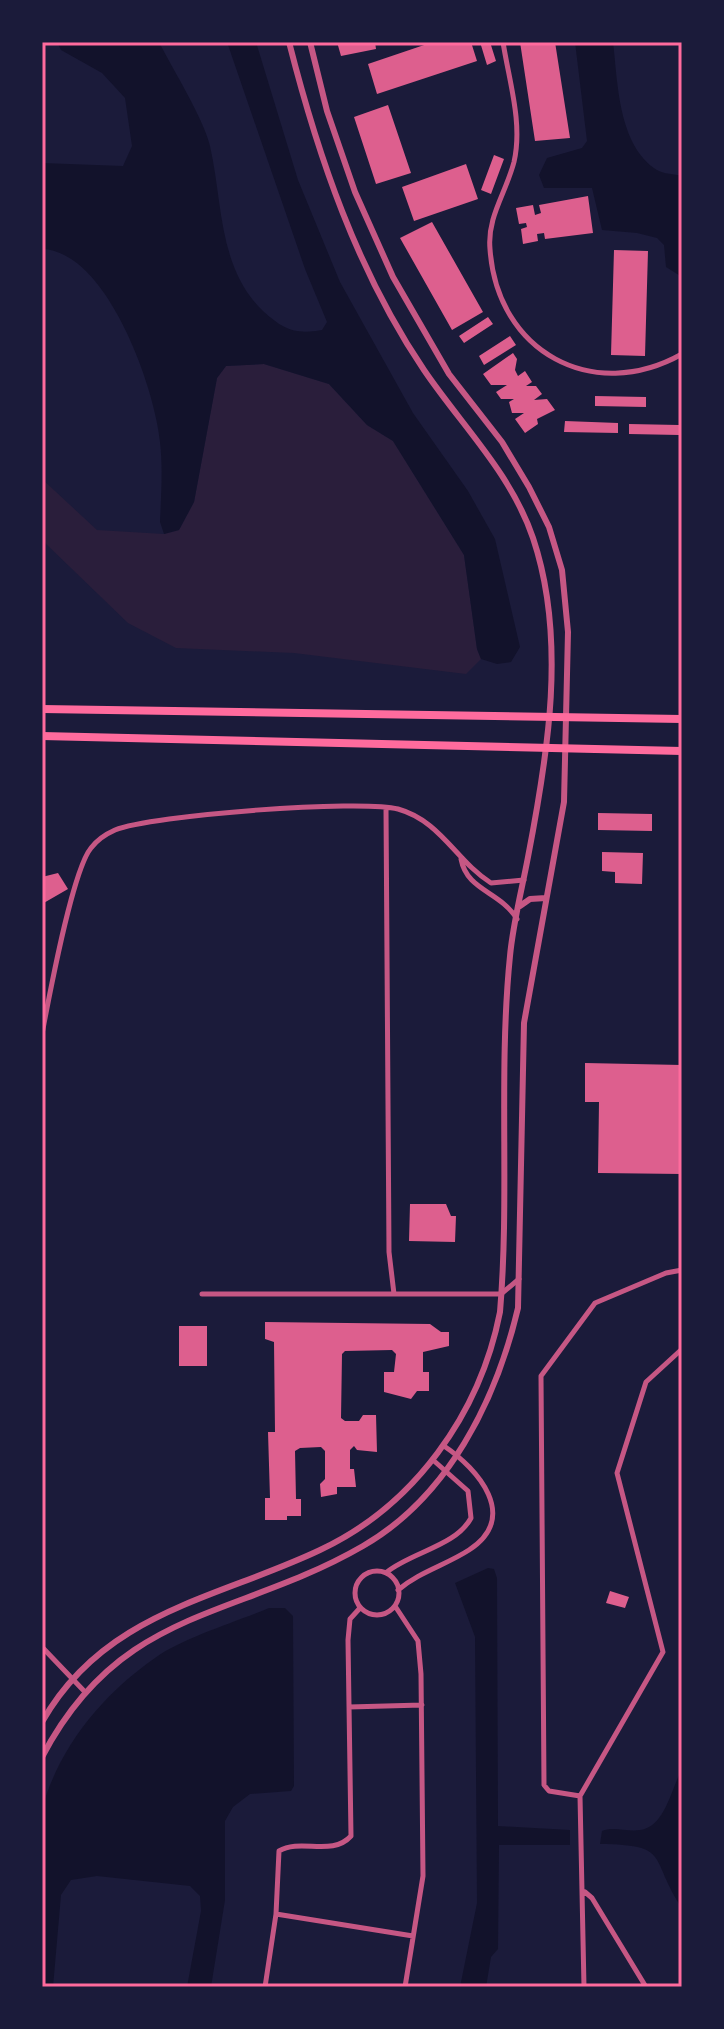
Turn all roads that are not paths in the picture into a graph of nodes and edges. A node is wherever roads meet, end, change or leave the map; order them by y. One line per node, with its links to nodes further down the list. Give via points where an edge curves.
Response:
1 (289, 42): 6 (street, via 337,199 375,286 423,369 515,495 532,534 550,617)
2 (310, 42): 7 (street, via 355,192 393,277 449,374 509,454 549,527 564,586)
3 (503, 42): 4 (street, via 517,143 491,224 491,266 512,323 544,353 572,367 639,373)
4 (682, 354)
5 (42, 709): 6 (highway)
6 (547, 716): 7 (highway); 10 (street)
7 (567, 717): 8 (highway); 11 (street)
8 (682, 719)
9 (42, 736): 10 (highway)
10 (544, 749): 11 (highway); 15 (street)
11 (567, 749): 12 (highway); 16 (street, via 560,837)
12 (682, 751)
13 (386, 807): 14 (street, via 436,828); 19 (street, via 264,811 115,830 89,850 81,864); 23 (street, via 389,1252)
14 (460, 858): 15 (street, via 491,883); 18 (street, via 476,886 503,900)
15 (524, 880): 17 (street)
16 (546, 898): 17 (street, via 530,899); 21 (street, via 524,1023)
17 (518, 908): 18 (street)
18 (517, 919): 24 (street, via 510,955)
19 (42, 1034)
20 (682, 1270): 41 (street, via 595,1303 541,1376 544,1785 549,1791)
21 (520, 1279): 24 (street); 27 (street, via 508,1350)
22 (202, 1294): 23 (street)
23 (394, 1294): 24 (street)
24 (501, 1294): 26 (street, via 489,1352)
25 (682, 1349): 41 (street, via 642,1390 617,1473 663,1652)
26 (444, 1446): 27 (street); 28 (street)
27 (457, 1455): 29 (street); 31 (street, via 489,1490 487,1528 468,1550)
28 (433, 1460): 29 (street); 35 (street, via 386,1509 356,1531 135,1627)
29 (446, 1469): 30 (street, via 468,1491 471,1518 459,1534); 36 (street, via 397,1523 364,1545 143,1642)
30 (387, 1572): 31 (street); 33 (street, via 371,1570 362,1576 355,1593)
31 (398, 1590): 32 (street)
32 (395, 1606): 33 (street, via 381,1616); 37 (street, via 418,1641)
33 (360, 1608): 38 (street, via 350,1619)
34 (42, 1647): 35 (street)
35 (72, 1680): 36 (street); 39 (street)
36 (85, 1692): 40 (street)
37 (422, 1705): 38 (street); 44 (street, via 423,1876)
38 (349, 1707): 43 (street, via 351,1836 334,1846 282,1848)
39 (42, 1722)
40 (42, 1757)
41 (580, 1796): 42 (street)
42 (584, 1892): 47 (street); 48 (street)
43 (276, 1914): 44 (street); 45 (street)
44 (413, 1936): 46 (street)
45 (265, 1987)
46 (405, 1987)
47 (584, 1987)
48 (646, 1987)

